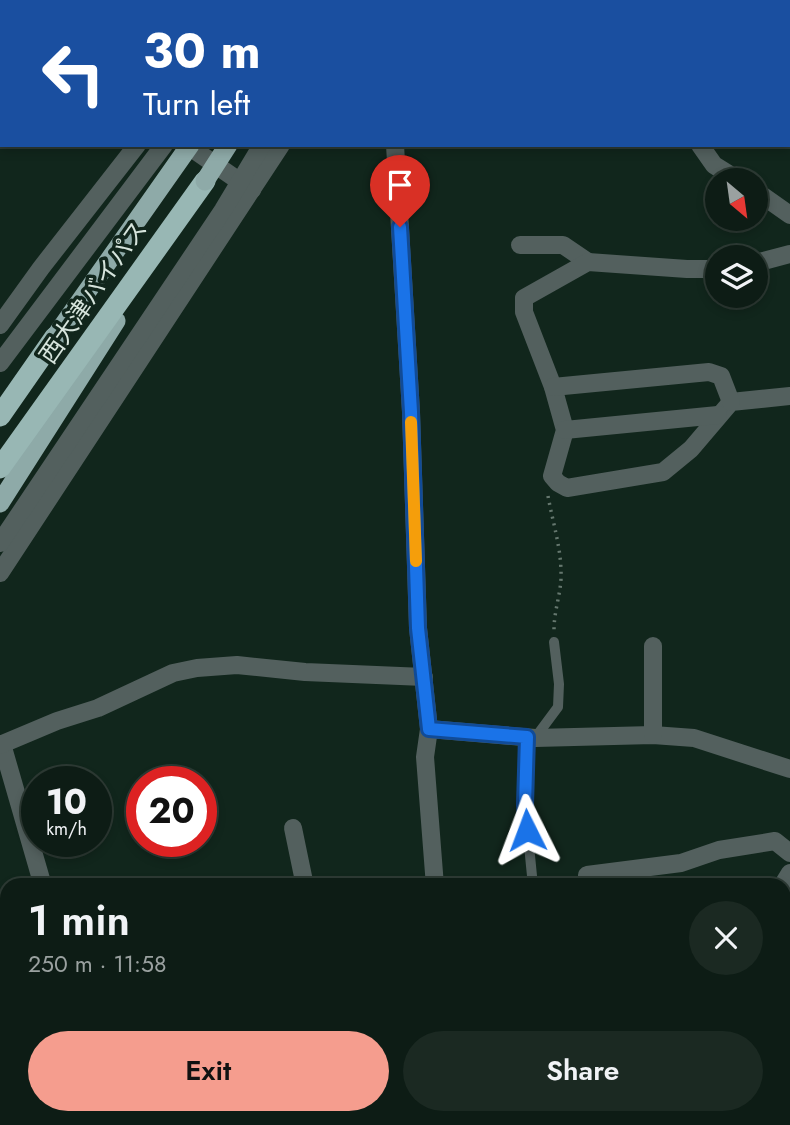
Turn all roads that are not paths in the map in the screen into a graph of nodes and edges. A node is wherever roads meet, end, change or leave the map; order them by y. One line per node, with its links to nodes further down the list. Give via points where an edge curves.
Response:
1 (135, 147): 20 (street)
2 (162, 147): 22 (street)
3 (188, 147): 21 (highway, 西大津バイパス, bridge)
4 (192, 147): 12 (street)
5 (227, 147): 11 (highway, 西大津バイパス, bridge)
6 (261, 147): 32 (street, bridge)
7 (280, 147): 12 (street)
8 (395, 147): 36 (street, via 418,628)
9 (702, 147): 10 (street)
10 (720, 168)
11 (205, 181): 30 (highway, 西大津バイパス); 31 (highway)
12 (252, 190): 33 (street)
13 (768, 199): 14 (street)
14 (790, 215)
15 (520, 245): 18 (street, via 564,245)
16 (790, 254): 17 (street)
17 (768, 260)
18 (588, 262): 19 (street); 23 (street, via 524,298 524,312)
19 (705, 268)
20 (0, 325)
21 (55, 337): 26 (highway); 28 (highway, 西大津バイパス)
22 (0, 363)
23 (553, 387): 25 (street, via 709,372 721,376); 29 (street)
24 (790, 396): 25 (street)
25 (731, 402): 27 (street)
26 (0, 407)
27 (718, 415): 29 (street); 29 (street, via 691,449 663,472 567,488 552,476)
28 (0, 416)
29 (565, 430)
30 (0, 468)
31 (0, 502)
32 (0, 543)
33 (0, 573)
34 (554, 642): 39 (lane, via 558,706)
35 (653, 646): 38 (street)
36 (425, 677): 37 (street); 40 (street, via 237,665 197,667)
37 (429, 729): 39 (street); 46 (street, via 425,757)
38 (653, 735): 39 (street); 41 (street, via 694,738)
39 (531, 738): 47 (lane, via 525,805)
40 (1, 745): 44 (street)
41 (790, 769)
42 (293, 828): 45 (street)
43 (790, 853): 48 (street, via 775,841)
44 (41, 878)
45 (303, 878)
46 (434, 878)
47 (531, 878)
48 (588, 878)

